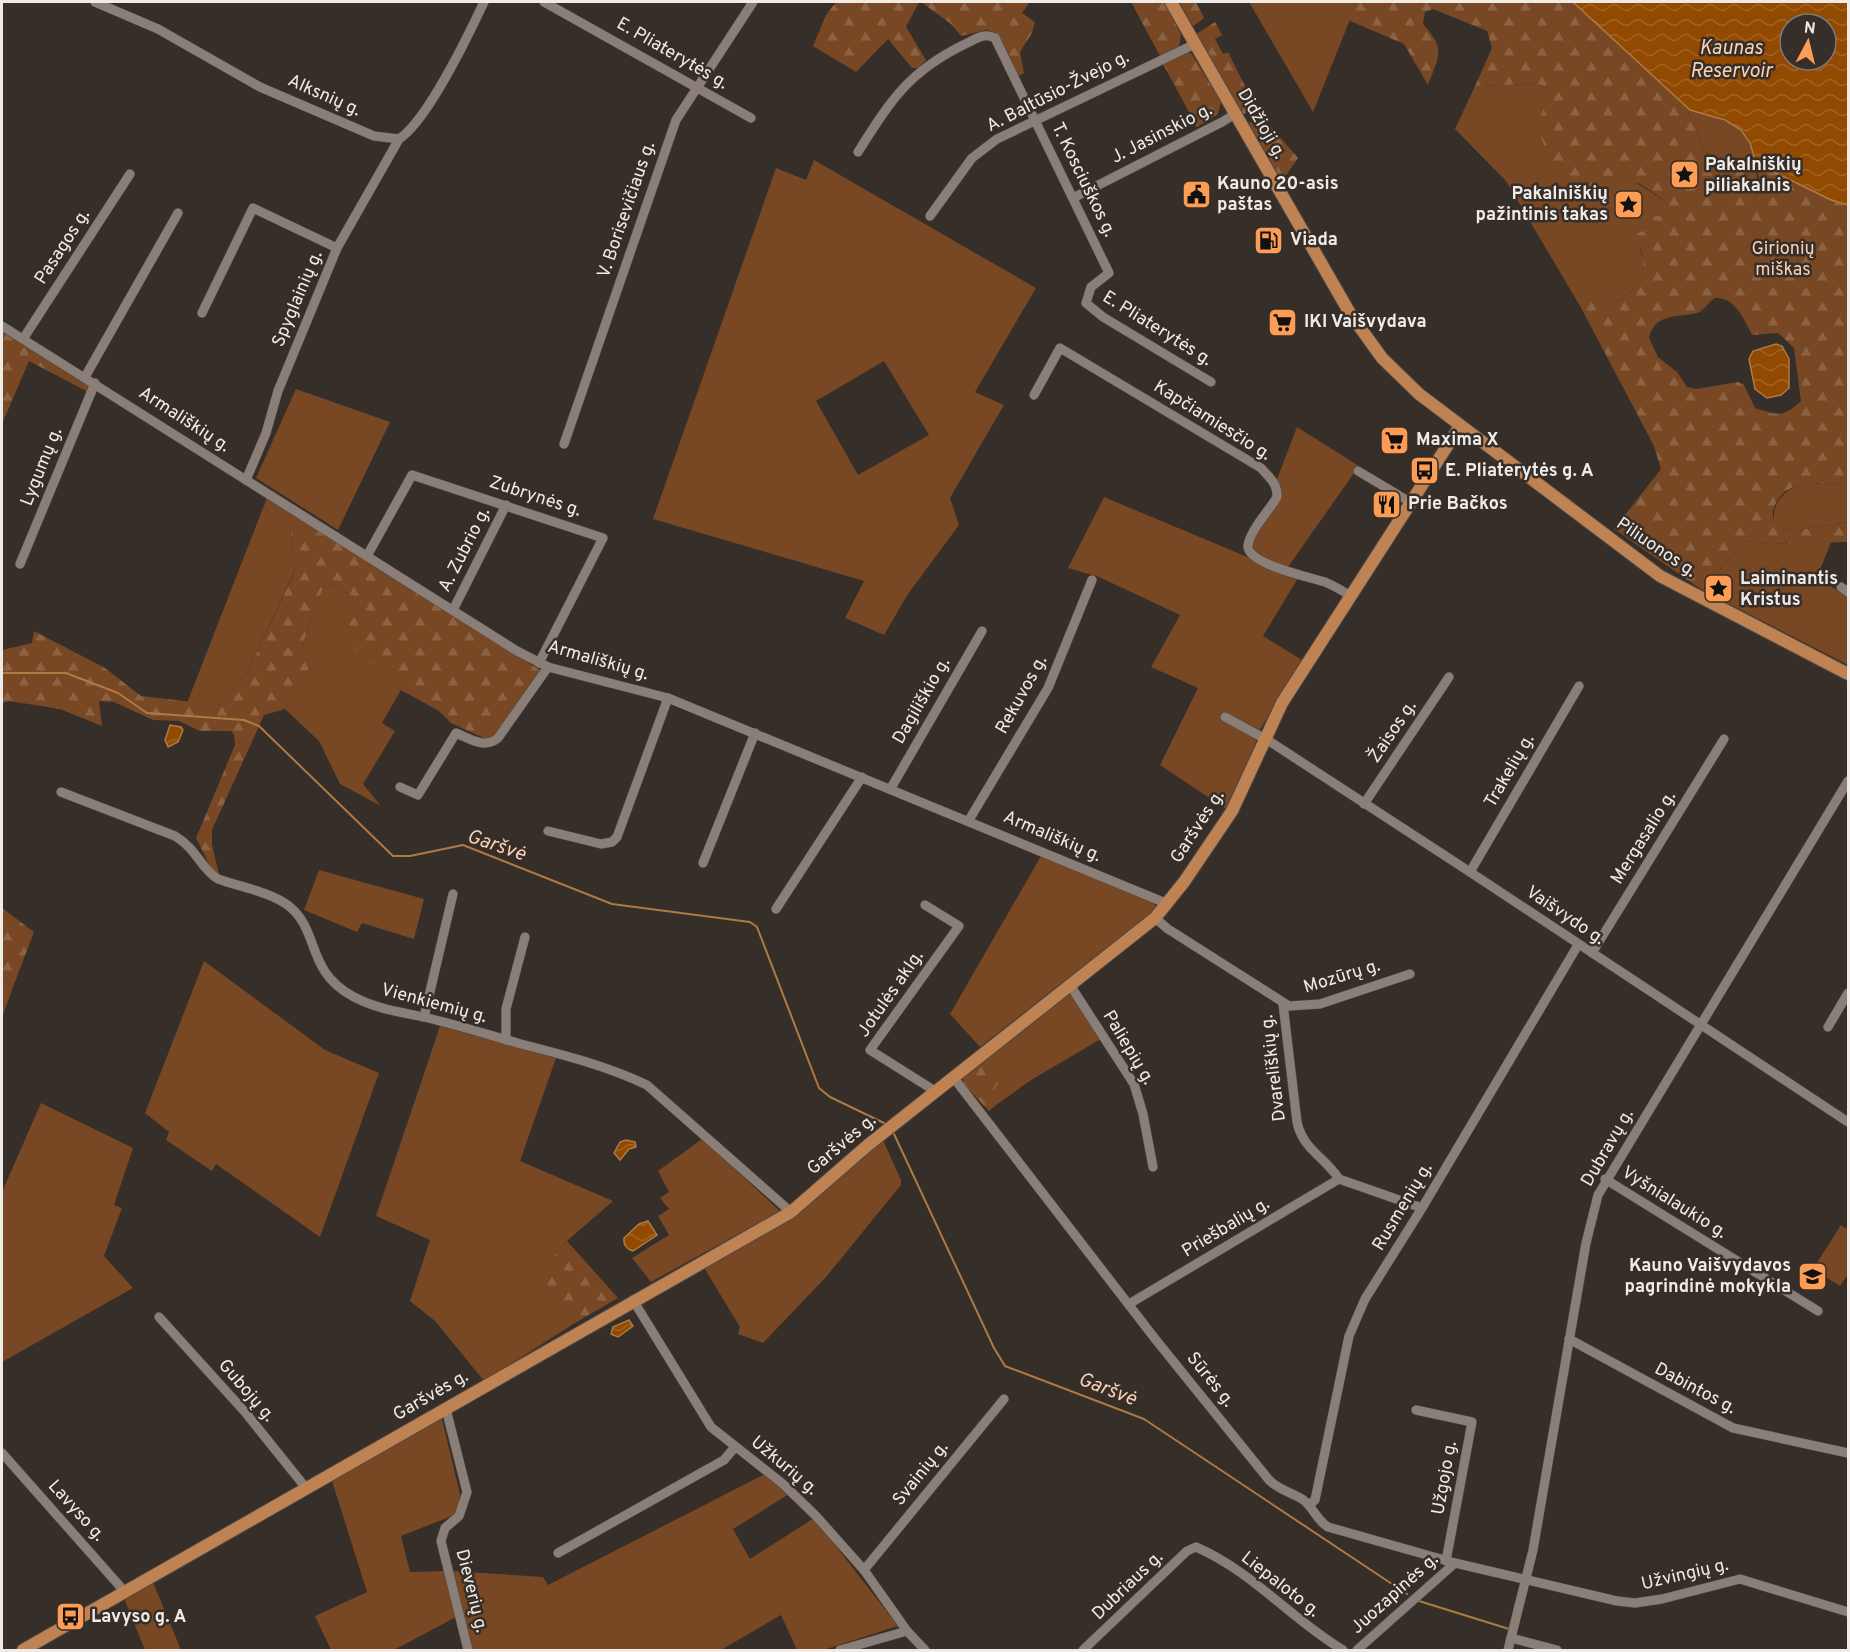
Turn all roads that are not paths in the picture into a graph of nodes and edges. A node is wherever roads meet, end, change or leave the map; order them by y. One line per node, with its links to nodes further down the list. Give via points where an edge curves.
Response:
1 (95, 2): 11 (street, Alksnių g., via 158,29 260,87 374,136)
2 (484, 2): 11 (street, via 442,81 411,129)
3 (544, 2): 7 (street, E. Pliaterytės g.)
4 (753, 2): 7 (street, V. Borisevičiaus g.)
5 (1171, 2): 6 (main road, Didžioji g.)
6 (1195, 44): 8 (main road, Didžioji g.); 10 (street, A. Baltūsio-Žvejo g.)
7 (698, 88): 9 (street, E. Pliaterytės g.); 27 (street, V. Borisevičiaus g., via 676,120)
8 (1235, 114): 14 (street, J. Jasinskio g.); 26 (main road, Didžioji g., via 1368,341 1410,387)
9 (751, 118)
10 (1035, 119): 12 (street, T. Kosciuškos g., via 995,38 981,36 911,78 895,94); 14 (street, T. Kosciuškos g.); 16 (street, A. Baltūsio-Žvejo g., via 972,158)
11 (399, 139): 17 (street, Spyglainių g.)
12 (858, 152)
13 (130, 174): 21 (street, Pasagos g.)
14 (1072, 198): 18 (street, T. Kosciuškos g., via 1109,273 1091,287)
15 (178, 213): 22 (street)
16 (930, 216)
17 (337, 248): 19 (street, via 253,208); 29 (street, Spyglainių g.)
18 (1086, 303): 23 (street, E. Pliaterytės g.)
19 (202, 314)
20 (2, 326): 21 (street, Armališkių g.)
21 (23, 339): 22 (street, Armališkių g.)
22 (85, 377): 24 (street, Armališkių g.)
23 (1211, 382)
24 (95, 383): 29 (street, Armališkių g.); 33 (street, Lygumų g.)
25 (1034, 395): 35 (street, Kapčiamiesčio g., via 1060,348 1261,468 1273,480 1278,497 1251,536 1250,553)
26 (1460, 426): 30 (main road, Garšvės g.); 39 (main road, Piliuonos g., via 1660,576)
27 (564, 444)
28 (1358, 471): 30 (street)
29 (246, 480): 32 (street, Armališkių g.)
30 (1410, 502): 35 (main road, Garšvės g.)
31 (506, 505): 32 (street, Zubrynės g., via 412,475); 36 (street, A. Zubrio g.); 38 (street, Zubrynės g., via 603,537)
32 (367, 556): 36 (street, Armališkių g.)
33 (20, 564)
34 (1092, 580): 53 (street, Rekuvos g., via 1048,688)
35 (1350, 596): 45 (main road, Garšvės g.)
36 (453, 610): 38 (street, Armališkių g.)
37 (982, 631): 50 (street, Dagiliškio g.)
38 (544, 665): 42 (street, Armališkių g.); 49 (street, via 498,738 482,744 456,732 418,795)
39 (1848, 674)
40 (1449, 677): 52 (street, Žaisos g.)
41 (1579, 686): 56 (street, Trakelių g.)
42 (668, 698): 44 (street, Armališkių g.); 54 (street, via 617,837 601,844)
43 (1225, 717): 45 (street, Vaišvydo g.)
44 (755, 733): 47 (street, Armališkių g.); 55 (street)
45 (1263, 738): 52 (street, Vaišvydo g.); 58 (main road, Garšvės g., via 1232,812)
46 (1724, 739): 64 (street, Mergasalio g.)
47 (862, 777): 50 (street, Armališkių g.); 60 (street)
48 (1848, 782): 70 (street, Dubravų g.)
49 (400, 787)
50 (891, 788): 53 (street, Armališkių g.)
51 (61, 792): 69 (street, Vienkiemių g., via 175,836 194,850 212,876 289,906 305,930 321,968 334,984 378,1008)
52 (1364, 804): 56 (street, Vaišvydo g.)
53 (969, 820): 58 (street, Armališkių g.)
54 (548, 831)
55 (703, 863)
56 (1470, 872): 63 (street, Vaišvydo g.)
57 (453, 894): 69 (street)
58 (1168, 904): 61 (main road, Garšvės g.)
59 (926, 905): 74 (street, Jotulės aklg., via 959,926 870,1050)
60 (776, 909)
61 (1155, 918): 66 (main road, Garšvės g.); 68 (street, Dvareliškių g.)
62 (525, 937): 72 (street, via 506,1009)
63 (1578, 945): 64 (street, Vaišvydo g.); 79 (street, Rusmenių g.)
64 (1592, 953): 70 (street, Vaišvydo g.)
65 (1410, 974): 68 (street, Mozūrų g., via 1320,1004)
66 (1070, 985): 73 (main road, Garšvės g.); 76 (street, Paliepių g., via 1134,1084)
67 (1848, 993): 71 (street)
68 (1284, 1004): 77 (street, Dvareliškių g., via 1300,1136)
69 (424, 1017): 72 (street, Vienkiemių g.)
70 (1701, 1026): 75 (street, Vaišvydo g.); 78 (street, Dubravų g.)
71 (1828, 1027)
72 (506, 1040): 80 (street, Vienkiemių g., via 626,1075 647,1085)
73 (953, 1077): 74 (main road, Garšvės g.); 82 (street, Sūrės g.)
74 (935, 1091): 80 (main road, Garšvės g.)
75 (1848, 1122)
76 (1153, 1167)
77 (1339, 1179): 79 (street, Dvareliškių g.); 82 (street, Priešbalių g.)
78 (1605, 1179): 83 (street, Vyšnialaukio g.); 85 (street, Dubravų g., via 1593,1210)
79 (1422, 1208): 93 (street, Rusmenių g., via 1365,1299 1349,1336 1315,1500)
80 (791, 1212): 81 (main road, Garšvės g.)
81 (633, 1300): 87 (main road, Garšvės g.); 89 (street, Užkurių g., via 711,1427)
82 (1129, 1305): 93 (street, Sūrės g., via 1277,1488)
83 (1818, 1311)
84 (159, 1317): 92 (street, Gubojų g., via 245,1412)
85 (1569, 1339): 91 (street, Dabintos g., via 1733,1428); 98 (street, Dubravų g.)
86 (1004, 1399): 97 (street, Svainių g.)
87 (446, 1409): 92 (main road, Garšvės g.); 104 (street, Dieverių g., via 467,1492 459,1516 445,1528 441,1541)
88 (1416, 1410): 96 (street, Užgojo g., via 1472,1422)
89 (735, 1447): 95 (street, via 724,1460); 97 (street, Užkurių g., via 783,1484)
90 (2, 1453): 99 (street, Lavyso g.)
91 (1848, 1453)
92 (306, 1488): 99 (main road, Garšvės g.)
93 (1309, 1505): 96 (street, Sūrės g., via 1318,1521 1328,1527)
94 (1196, 1547): 107 (street, Dubriaus g., via 1187,1551); 108 (street, Liepaloto g., via 1244,1576)
95 (558, 1553)
96 (1451, 1562): 98 (street, Sūrės g.); 109 (street, Juozapinės g.)
97 (864, 1570): 101 (street, Užkurių g.)
98 (1526, 1578): 100 (street, Užvingių g., via 1635,1603 1740,1579); 102 (street, Dubravų g.)
99 (125, 1592): 103 (main road, Garšvės g.)
100 (1848, 1612)
101 (907, 1630): 105 (street); 106 (street, Užkurių g.)
102 (1511, 1638): 110 (street, Dubravų g.); 111 (street)
103 (22, 1650)
104 (468, 1650)
105 (840, 1650)
106 (925, 1650)
107 (1083, 1650)
108 (1343, 1650)
109 (1357, 1650)
110 (1508, 1650)
111 (1557, 1650)

